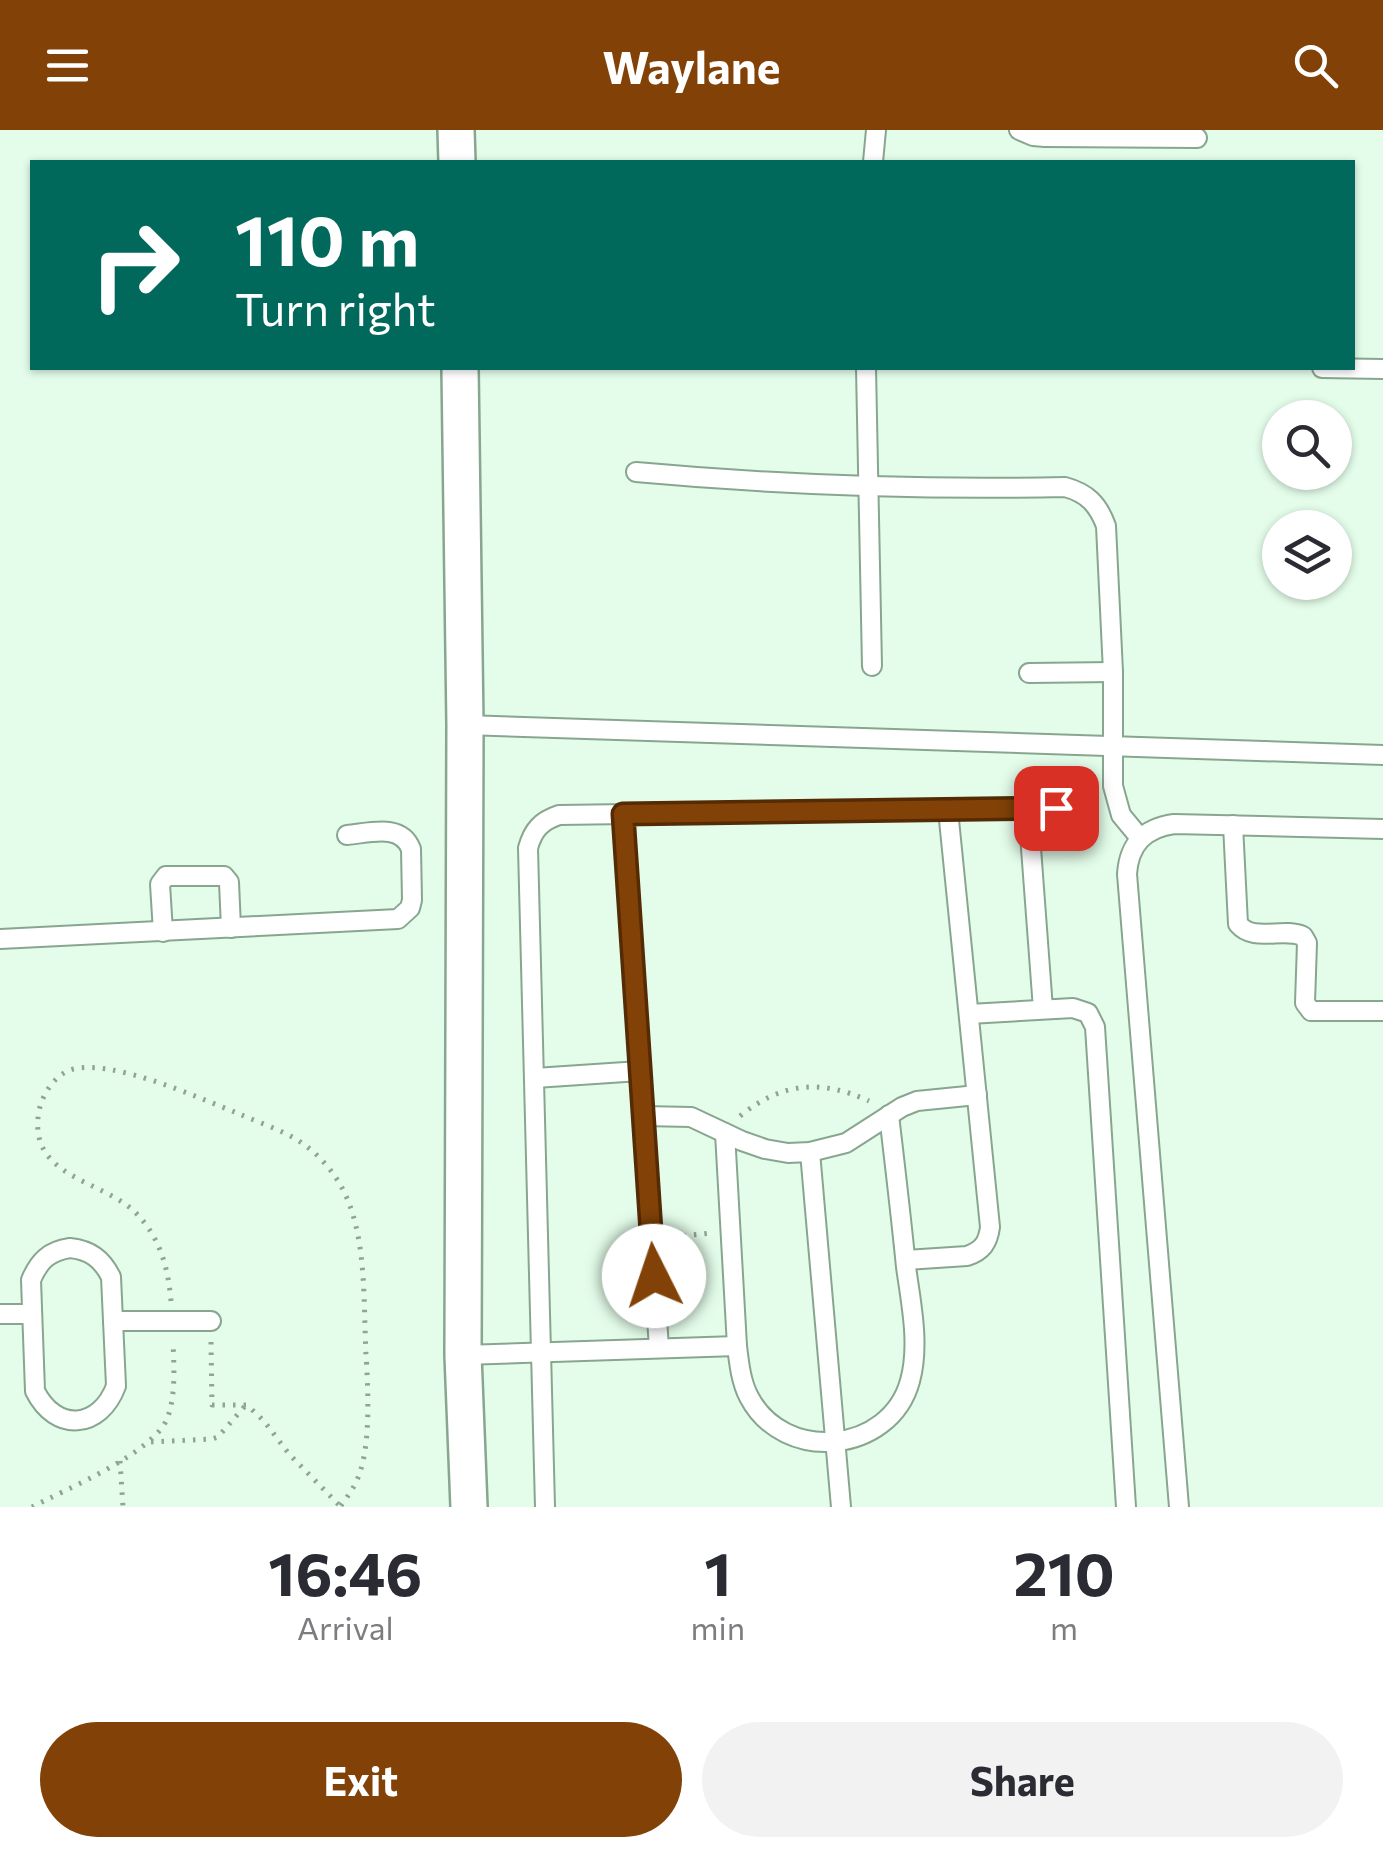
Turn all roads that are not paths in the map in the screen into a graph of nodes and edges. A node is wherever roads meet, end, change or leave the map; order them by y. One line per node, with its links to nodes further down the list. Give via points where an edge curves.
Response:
1 (456, 130): 5 (street)
2 (876, 130): 6 (lane)
3 (1019, 130): 4 (lane, via 1045,137)
4 (1197, 138)
5 (456, 160)
6 (874, 160)
7 (1355, 369): 8 (lane)
8 (1383, 369)
9 (460, 370): 16 (street)
10 (866, 370): 12 (lane)
11 (636, 472): 12 (lane)
12 (868, 488): 13 (lane); 15 (lane, via 1065,486 1092,499 1106,526)
13 (872, 666)
14 (1029, 672): 15 (lane)
15 (1113, 672): 17 (lane)
16 (465, 726): 17 (lane); 48 (street)
17 (1113, 747): 18 (lane); 26 (lane, via 1116,800)
18 (1383, 755)
19 (1028, 808): 20 (lane); 21 (lane); 30 (lane)
20 (1056, 808)
21 (948, 810): 22 (lane); 32 (lane)
22 (623, 814): 33 (lane); 34 (lane, via 559,814 531,837)
23 (1234, 826): 24 (lane); 26 (lane, via 1174,824); 31 (lane, via 1240,928 1303,936 1310,1011)
24 (1383, 828)
25 (348, 834): 27 (lane, via 396,832 408,841 412,900 404,914 390,921)
26 (1140, 838): 54 (lane, via 1127,874)
27 (231, 928): 28 (lane); 28 (lane, via 224,876 166,876 160,884)
28 (163, 932): 29 (lane)
29 (0, 939)
30 (1042, 1009): 32 (lane); 53 (lane, via 1081,1009 1095,1026)
31 (1383, 1011)
32 (968, 1014): 35 (lane)
33 (640, 1071): 34 (lane); 37 (lane)
34 (535, 1078): 47 (lane)
35 (976, 1095): 36 (lane, via 917,1101); 40 (lane, via 989,1238 967,1256)
36 (889, 1115): 39 (lane, via 846,1143); 40 (lane)
37 (643, 1116): 38 (lane, via 691,1117); 46 (lane)
38 (725, 1133): 39 (lane, via 765,1149); 45 (lane)
39 (810, 1152): 49 (lane)
40 (906, 1260): 49 (lane, via 910,1383 882,1424)
41 (0, 1314): 42 (lane)
42 (32, 1314): 43 (lane, via 36,1267 56,1250 83,1249 111,1277); 43 (lane, via 35,1392 64,1419 91,1417 111,1399)
43 (112, 1321): 44 (lane)
44 (210, 1322)
45 (737, 1346): 46 (lane); 49 (lane, via 749,1398 765,1418 786,1434)
46 (658, 1348): 47 (lane)
47 (542, 1352): 48 (lane); 51 (lane)
48 (463, 1355): 50 (street)
49 (835, 1443): 52 (lane)
50 (469, 1507)
51 (544, 1507)
52 (841, 1507)
53 (1126, 1507)
54 (1179, 1507)

